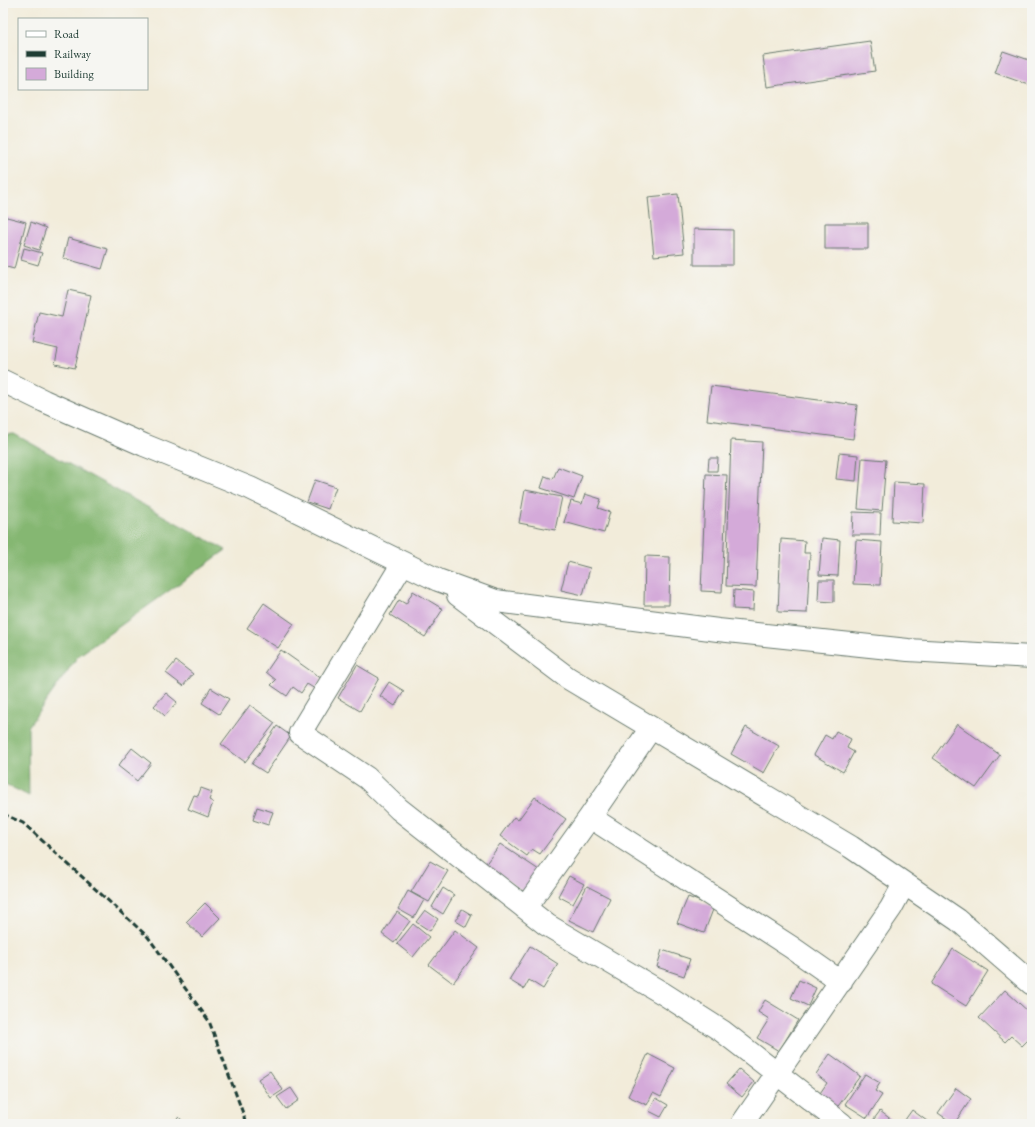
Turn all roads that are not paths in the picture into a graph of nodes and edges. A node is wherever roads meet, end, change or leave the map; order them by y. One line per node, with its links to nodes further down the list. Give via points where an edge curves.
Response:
1 (3, 381): 2 (street, via 144,445 250,488)
2 (403, 563): 3 (street); 10 (street, via 300,733 367,778 399,809)
3 (438, 580): 4 (street, via 496,602); 5 (street)
4 (526, 605): 5 (street, via 515,624); 6 (street, via 718,630 900,649)
5 (514, 636): 7 (street, via 568,678)
6 (1032, 657)
7 (651, 728): 8 (street); 9 (street, via 850,847)
8 (590, 817): 10 (street); 11 (street)
9 (904, 884): 11 (street, via 891,908); 12 (street, via 958,920)
10 (525, 908): 13 (street, via 547,925 722,1031)
11 (841, 982): 13 (street)
12 (1032, 984)
13 (777, 1073): 14 (street); 15 (street)
14 (742, 1124)
15 (842, 1124)

